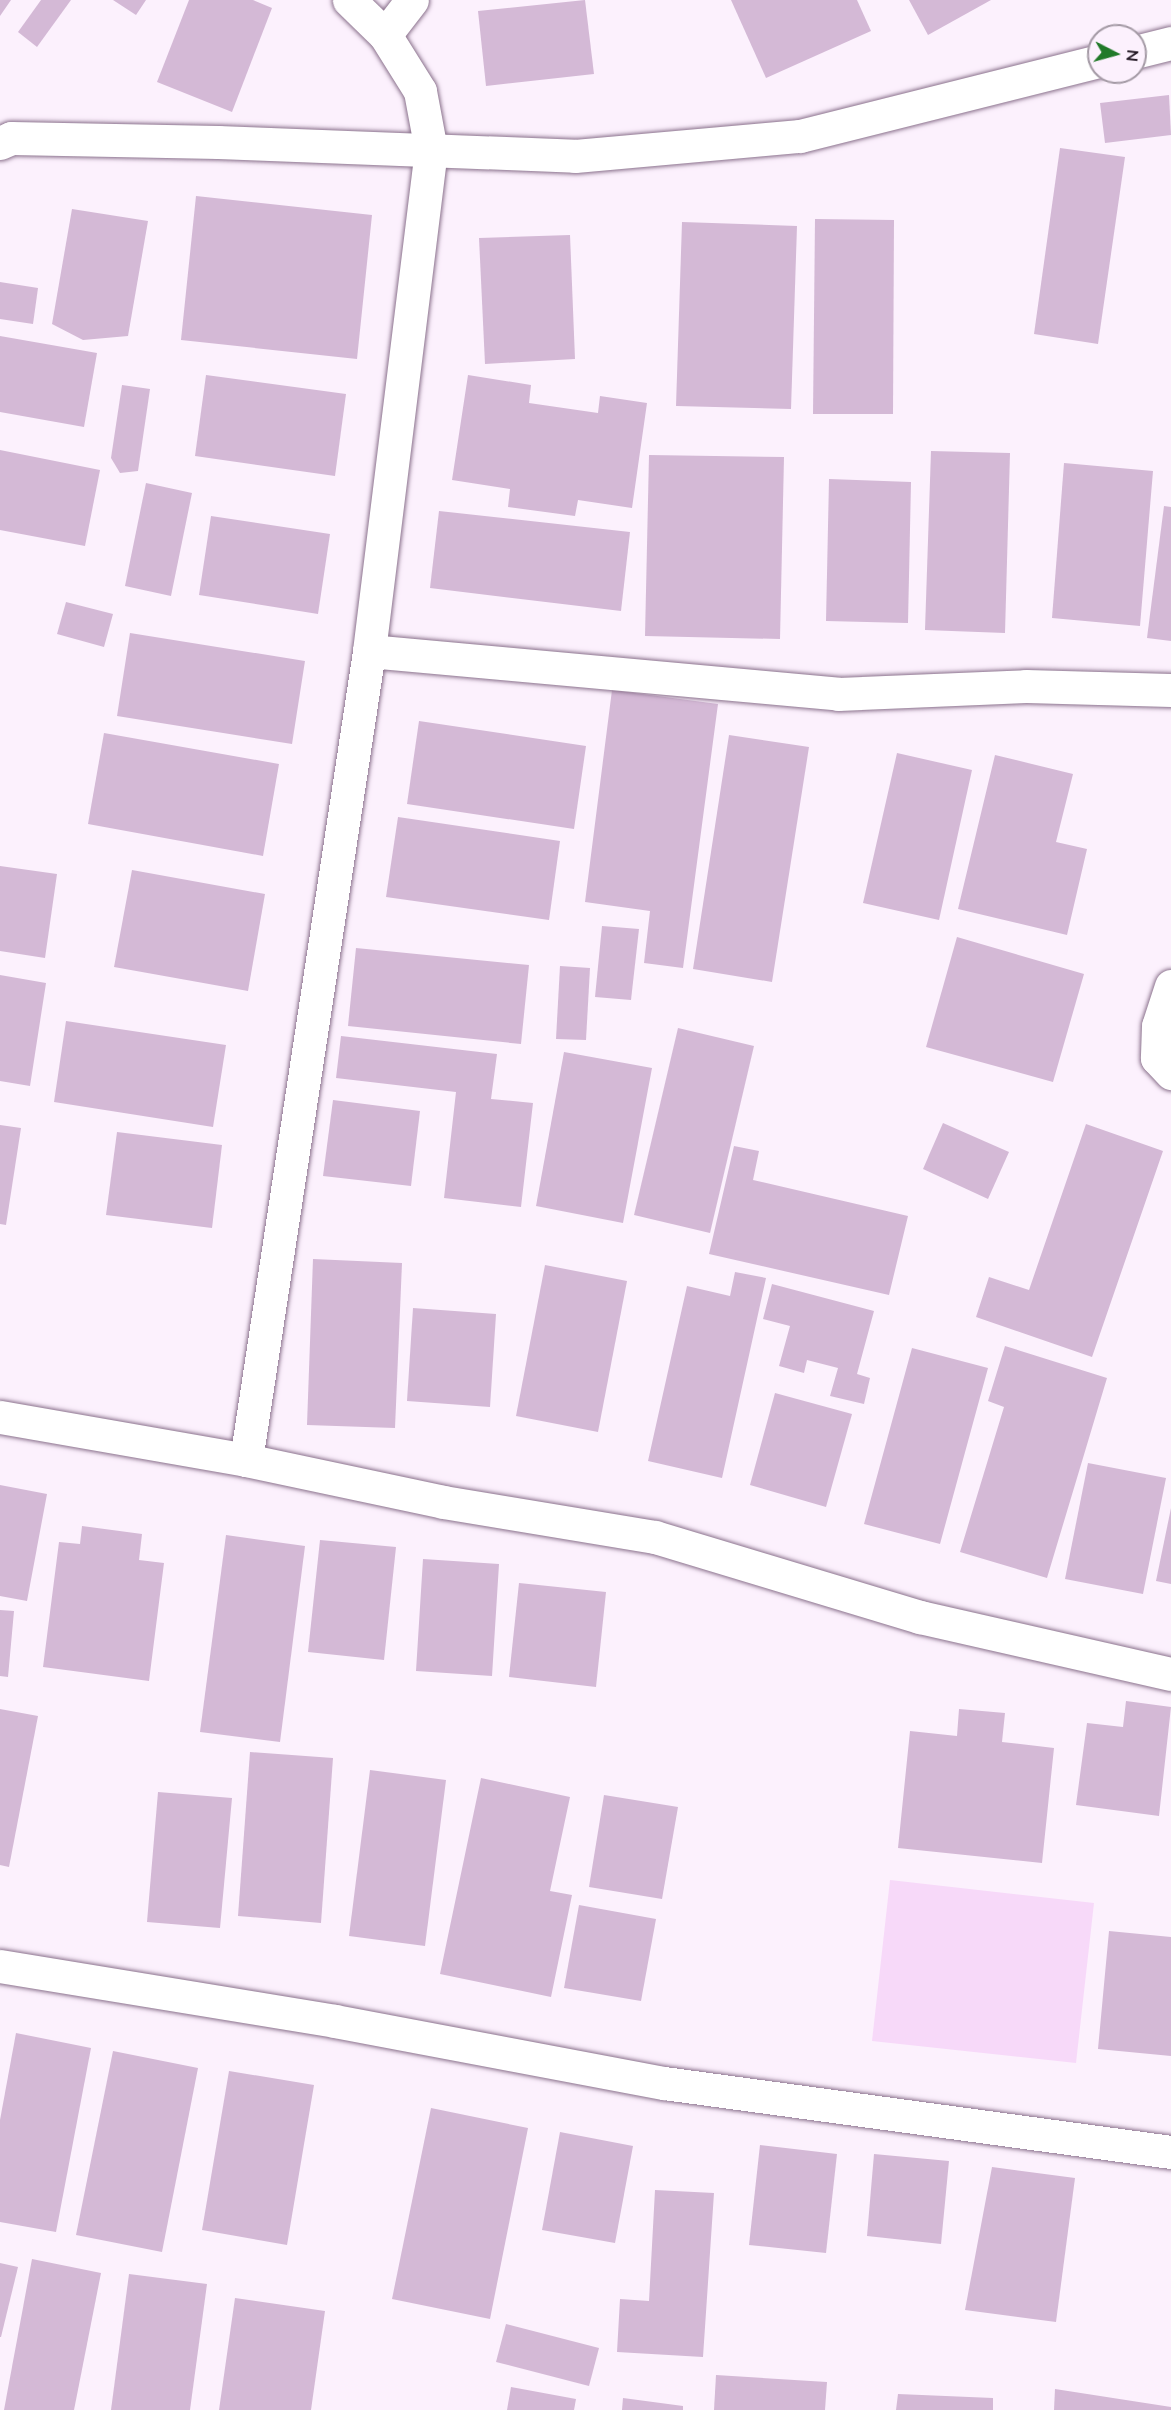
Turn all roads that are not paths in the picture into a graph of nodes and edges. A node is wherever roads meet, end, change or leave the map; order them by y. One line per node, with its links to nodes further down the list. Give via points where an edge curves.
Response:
1 (349, 0): 3 (street)
2 (412, 0): 3 (street)
3 (385, 35): 8 (street, via 420,91)
4 (1171, 43): 5 (street)
5 (1147, 49)
6 (1087, 64): 8 (street, via 800,136 575,156)
7 (0, 142): 8 (street, via 11,138)
8 (430, 150): 9 (street)
9 (369, 651): 10 (street, via 838,694 1026,686); 14 (street)
10 (1171, 690)
11 (1171, 986): 12 (street, via 1158,1026 1157,1058)
12 (1171, 1074)
13 (0, 1417): 14 (street)
14 (246, 1460): 15 (street, via 443,1502 655,1537 920,1617)
15 (1171, 1674)
16 (0, 1966): 17 (street, via 335,2021 664,2083)
17 (1171, 2152)

